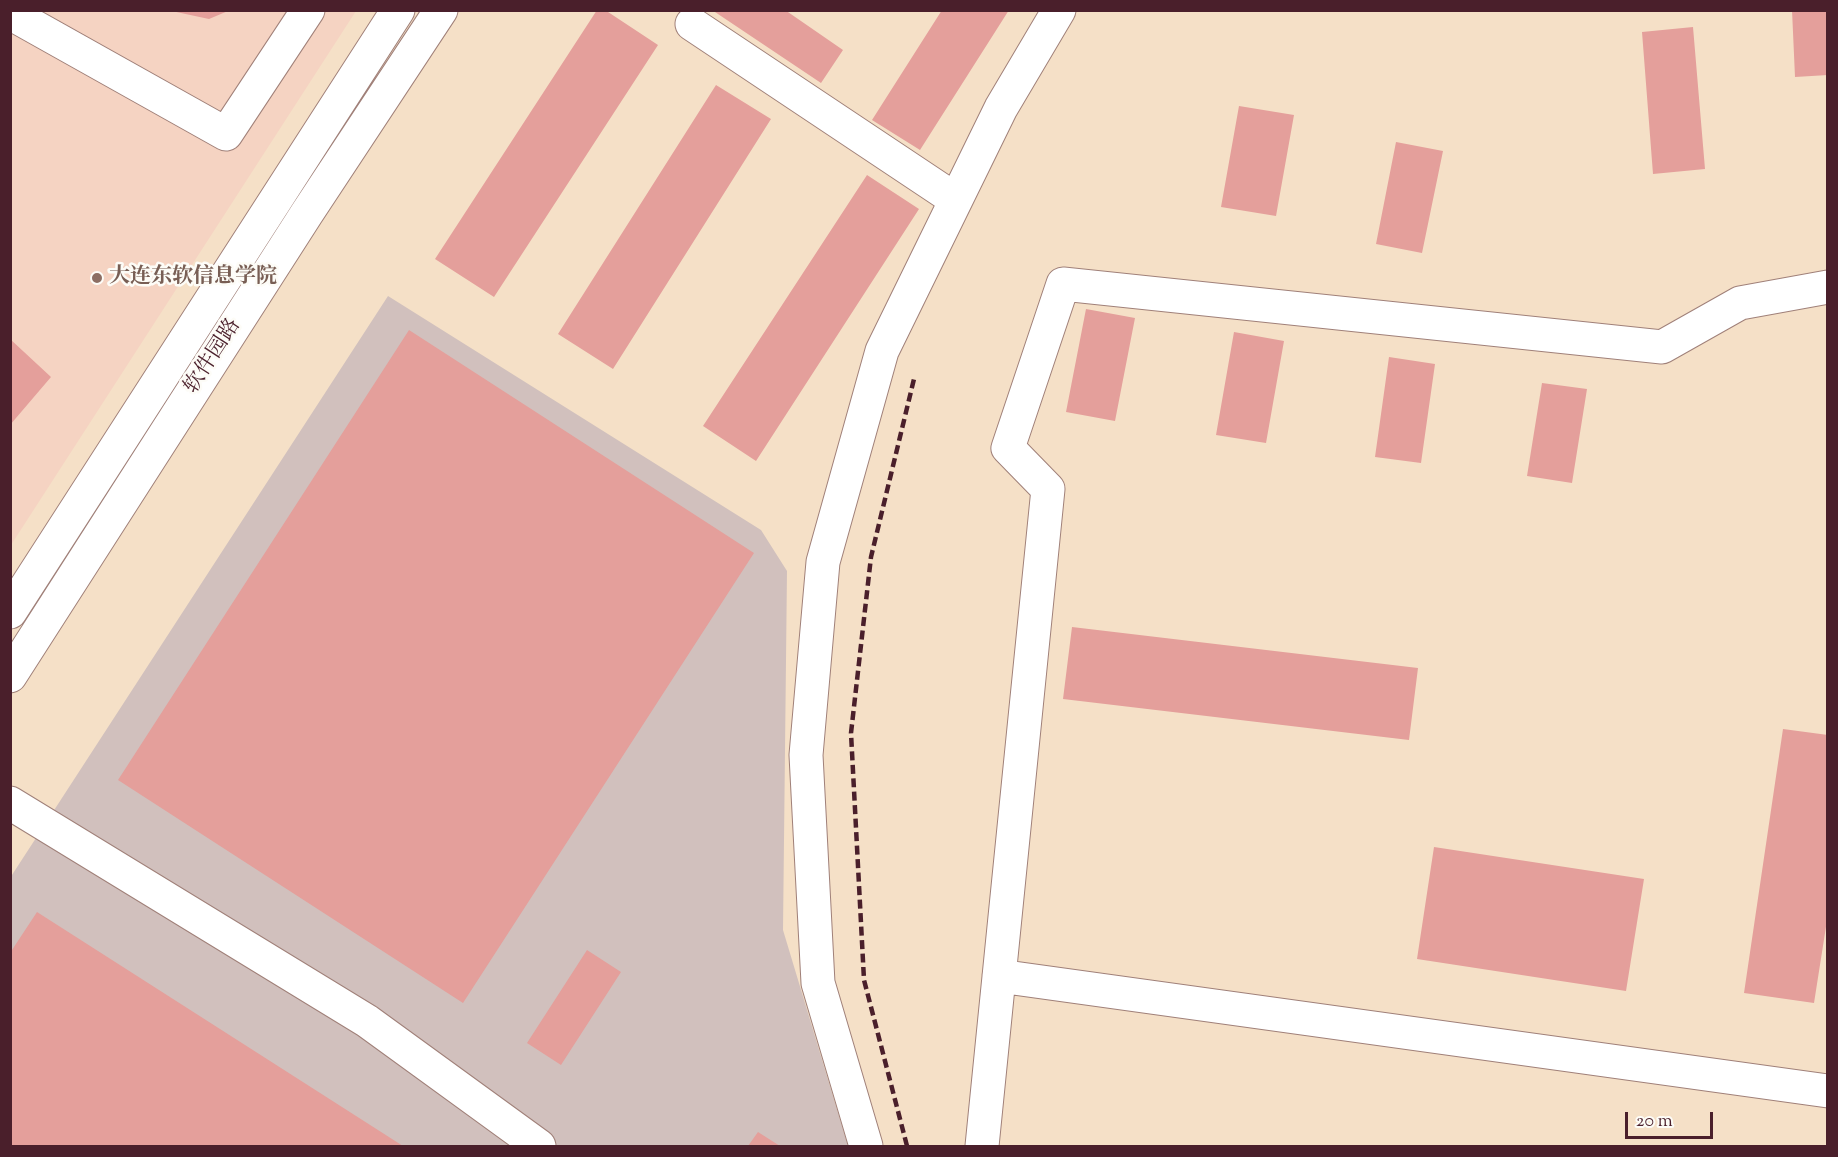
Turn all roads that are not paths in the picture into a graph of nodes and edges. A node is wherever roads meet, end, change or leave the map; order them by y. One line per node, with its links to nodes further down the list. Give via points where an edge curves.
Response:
1 (308, 10): 5 (street, via 226,134)
2 (398, 10): 9 (street, 软件园路)
3 (441, 10): 10 (street, 软件园路)
4 (1059, 10): 7 (street, via 1001,108)
5 (10, 13)
6 (692, 24): 7 (street)
7 (956, 200): 15 (street, via 882,351 823,562 806,755 818,983)
8 (1827, 287): 12 (street, via 1740,303 1662,347 1063,284 1008,448 1048,489)
9 (10, 612)
10 (10, 676)
11 (10, 803): 14 (street, via 367,1021)
12 (999, 976): 13 (street); 16 (street)
13 (1827, 1091)
14 (539, 1146)
15 (866, 1146)
16 (982, 1146)

